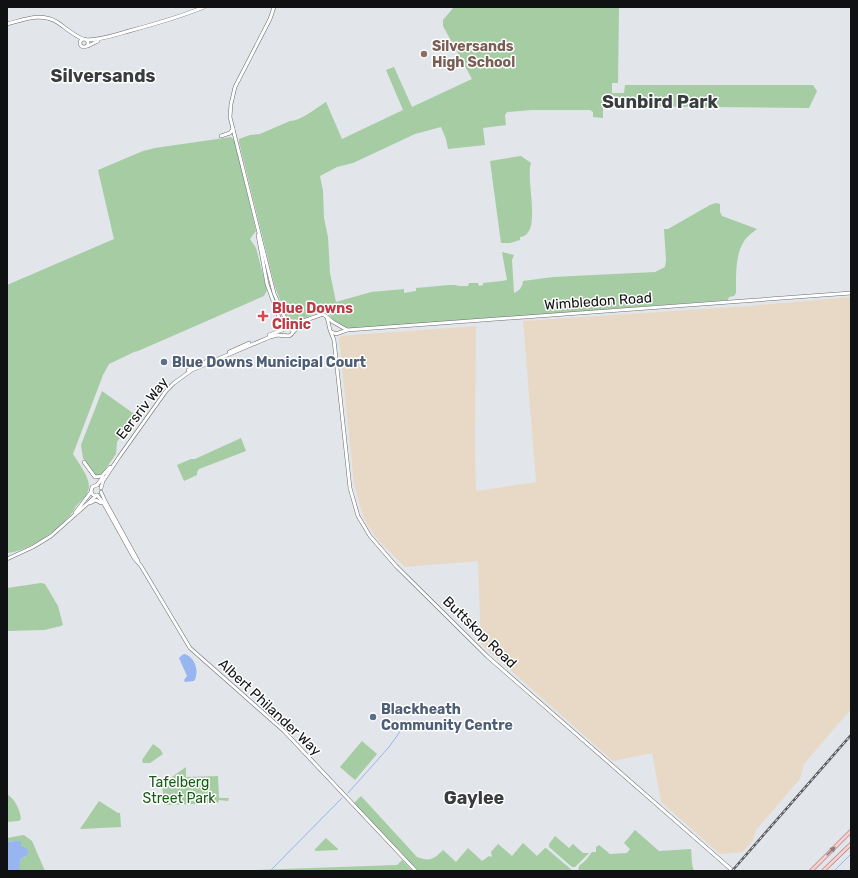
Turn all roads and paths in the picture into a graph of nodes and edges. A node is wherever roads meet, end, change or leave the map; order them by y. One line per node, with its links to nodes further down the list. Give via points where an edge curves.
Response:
1 (204, 7): 5 (street)
2 (274, 7): 9 (street, via 233,93 230,111)
3 (7, 24): 4 (street, via 34,17 42,18 55,21)
4 (72, 34): 6 (street); 7 (street)
5 (103, 38): 6 (street); 8 (street)
6 (85, 40): 7 (street); 8 (street)
7 (80, 43): 8 (street, via 84,47)
8 (88, 46)
9 (233, 128): 10 (street, via 230,133); 11 (street)
10 (221, 136)
11 (257, 228): 16 (street, via 274,293); 19 (street, via 267,284)
12 (851, 293): 20 (street, Wimbledon Road)
13 (327, 317): 14 (street, via 321,314); 15 (street); 18 (street)
14 (304, 321): 16 (street); 21 (street)
15 (334, 323): 17 (street); 18 (street)
16 (288, 326): 19 (street); 21 (street)
17 (340, 326): 20 (street); 23 (street)
18 (330, 327): 22 (street)
19 (282, 330): 24 (street); 27 (street, Eersriv Way, via 200,364 177,377)
20 (347, 330): 23 (street, Wimbledon Road)
21 (293, 332): 24 (street, via 290,336)
22 (332, 332): 23 (street); 25 (street, Buttskop Road)
23 (338, 333): 25 (street, Buttskop Road)
24 (285, 336): 29 (street, Eersriv Way, via 270,337 192,370 178,379 166,391 126,446 105,477)
25 (334, 340): 40 (street, Buttskop Road, via 350,488 358,516 370,536 488,657)
26 (84, 462): 27 (street, via 95,477 102,476)
27 (110, 467): 28 (street, Eersriv Way)
28 (97, 485): 29 (street); 30 (street, Eersriv Way, via 92,487)
29 (101, 490): 31 (street, Eersriv Way); 36 (street, Albert Philander Way, via 104,501)
30 (91, 492): 31 (street, Albert Philander Way); 34 (street)
31 (96, 496): 32 (street, Albert Philander Way); 33 (street)
32 (107, 510): 33 (street, via 95,500); 36 (street, Albert Philander Way)
33 (77, 514): 34 (street)
34 (73, 517): 35 (street, via 51,536)
35 (7, 558)
36 (141, 566): 39 (street, Albert Philander Way, via 190,648 284,731)
37 (851, 831): 41 (main road, one-way to 37)
38 (851, 844): 42 (main road)
39 (416, 871)
40 (733, 871)
41 (811, 871)
42 (824, 871)

